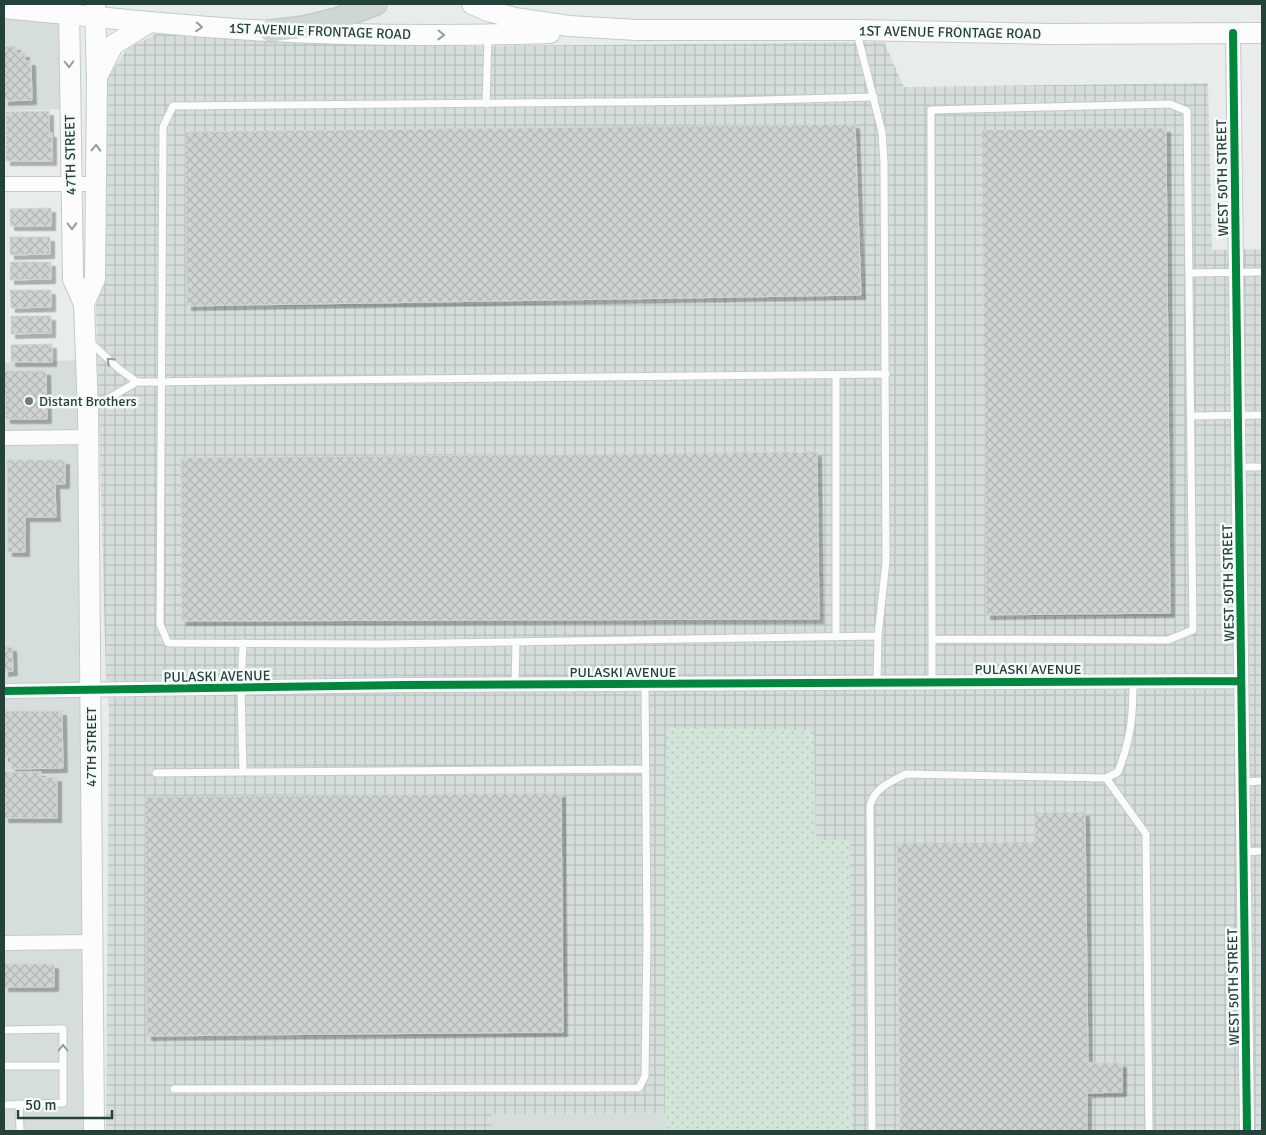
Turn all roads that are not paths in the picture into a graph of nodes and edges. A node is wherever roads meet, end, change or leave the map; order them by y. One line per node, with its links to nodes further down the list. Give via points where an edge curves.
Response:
1 (376, 4): 9 (main road, via 329,21)
2 (472, 4): 7 (main road, 1ST AVENUE FRONTAGE ROAD, via 515,18 569,26)
3 (4, 8): 4 (main road, 1ST AVENUE FRONTAGE ROAD)
4 (69, 9): 5 (main road, 1ST AVENUE FRONTAGE ROAD); 17 (main road, 47TH STREET, one-way to 17)
5 (95, 10): 6 (main road, 1ST AVENUE FRONTAGE ROAD); 13 (main road, 47TH STREET)
6 (150, 22): 9 (main road, 1ST AVENUE FRONTAGE ROAD, one-way to 9); 13 (main road, via 113,44)
7 (637, 30): 8 (main road, 1ST AVENUE FRONTAGE ROAD); 12 (main road, 1ST AVENUE FRONTAGE ROAD)
8 (856, 30): 11 (main road, 1ST AVENUE FRONTAGE ROAD); 14 (lane)
9 (270, 31): 12 (main road, 1ST AVENUE FRONTAGE ROAD, one-way to 12)
10 (1262, 33): 11 (main road, 1ST AVENUE FRONTAGE ROAD)
11 (1233, 34): 19 (street, WEST 50TH STREET)
12 (488, 35): 15 (lane)
13 (96, 79): 18 (main road, 47TH STREET, one-way to 13)
14 (874, 97): 15 (lane); 24 (lane, via 882,132 884,163)
15 (486, 104): 27 (lane, via 173,106 163,127)
16 (4, 184): 17 (street)
17 (71, 184): 18 (street); 22 (main road, 47TH STREET, one-way to 22, via 73,279)
18 (95, 184): 22 (main road, 47TH STREET, via 95,279)
19 (1236, 272): 20 (lane); 21 (lane); 30 (street, WEST 50TH STREET)
20 (1262, 272)
21 (1189, 273): 31 (lane); 38 (lane, via 1187,111 1170,104 931,110)
22 (84, 304): 23 (main road, 47TH STREET)
23 (85, 337): 26 (lane, one-way to 23); 28 (main road, 47TH STREET)
24 (886, 374): 25 (lane); 36 (lane, via 886,561)
25 (836, 375): 27 (lane); 37 (lane)
26 (137, 382): 27 (lane); 28 (lane)
27 (162, 383): 40 (lane, via 160,624 168,643)
28 (88, 410): 32 (main road, 47TH STREET)
29 (1262, 414): 30 (lane)
30 (1238, 415): 31 (lane); 34 (street, WEST 50TH STREET)
31 (1191, 416): 38 (lane, via 1193,630 1168,640)
32 (88, 437): 33 (street); 48 (main road, 47TH STREET)
33 (4, 438)
34 (1239, 467): 35 (lane); 42 (street, WEST 50TH STREET)
35 (1262, 467)
36 (878, 636): 37 (lane); 44 (lane)
37 (836, 637): 39 (lane)
38 (932, 639): 43 (lane)
39 (516, 642): 40 (lane); 46 (lane)
40 (243, 643): 47 (lane)
41 (1133, 681): 42 (street, PULASKI AVENUE); 43 (street, PULASKI AVENUE); 53 (lane, via 1133,715 1128,746 1118,772)
42 (1242, 681): 54 (street, WEST 50TH STREET)
43 (932, 682): 44 (street, PULASKI AVENUE)
44 (877, 683): 45 (street, PULASKI AVENUE)
45 (645, 684): 46 (street, PULASKI AVENUE); 50 (lane)
46 (516, 685): 47 (street, PULASKI AVENUE)
47 (241, 688): 48 (street, PULASKI AVENUE); 51 (lane)
48 (90, 690): 49 (street, PULASKI AVENUE); 58 (main road, 47TH STREET)
49 (4, 691)
50 (646, 770): 51 (lane); 63 (lane, via 645,1076 639,1088)
51 (242, 772): 52 (lane)
52 (156, 773)
53 (1106, 778): 68 (lane, via 906,774 885,784 872,796); 69 (lane, via 1146,834)
54 (1243, 782): 55 (lane); 57 (street, WEST 50TH STREET)
55 (1262, 782)
56 (1262, 851): 57 (lane)
57 (1244, 852): 70 (street, WEST 50TH STREET)
58 (92, 942): 59 (street); 67 (main road, 47TH STREET)
59 (4, 943)
60 (4, 1030): 62 (lane, one-way to 60, via 63,1028)
61 (4, 1066): 62 (lane)
62 (63, 1066): 64 (lane, via 63,1103)
63 (174, 1089)
64 (19, 1104): 65 (lane); 66 (lane)
65 (4, 1105)
66 (20, 1131)
67 (94, 1131)
68 (872, 1131)
69 (1149, 1131)
70 (1247, 1131)

